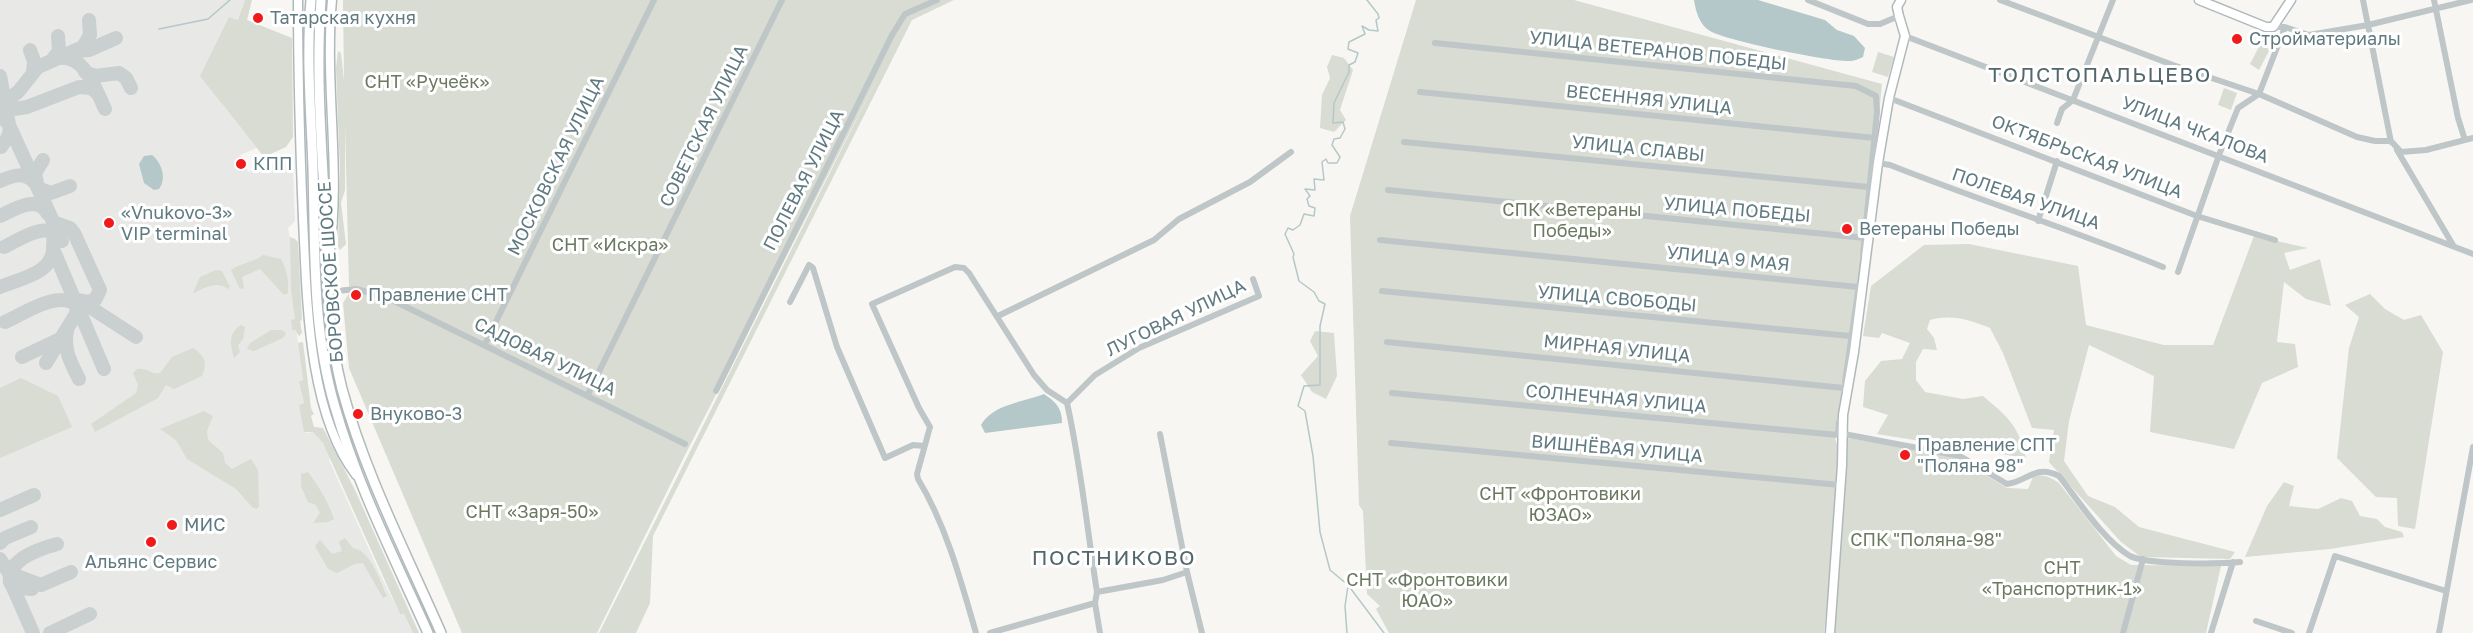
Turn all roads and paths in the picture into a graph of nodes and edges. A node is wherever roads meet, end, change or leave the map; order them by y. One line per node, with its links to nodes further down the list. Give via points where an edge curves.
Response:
1 (298, 0): 71 (main road, via 300,150 310,336 328,420)
2 (310, 0): 34 (main road, БОРОВСКОЕ ШОССЕ, via 308,54)
3 (321, 0): 34 (main road, БОРОВСКОЕ ШОССЕ)
4 (332, 0): 49 (main road, via 333,197)
5 (654, 0): 59 (street, МОСКОВСКАЯ УЛИЦА)
6 (782, 0): 63 (street, СОВЕТСКАЯ УЛИЦА)
7 (937, 0): 61 (street, ПОЛЕВАЯ УЛИЦА, via 905,14 892,35)
8 (1808, 0): 17 (street, via 1868,24)
9 (1900, 0): 17 (main road)
10 (2000, 0): 22 (street)
11 (2113, 0): 22 (street)
12 (2199, 0): 19 (main road, via 2263,27)
13 (2291, 0): 19 (main road)
14 (2363, 0): 18 (street)
15 (2471, 0): 16 (street)
16 (2435, 4): 18 (street); 31 (street)
17 (1899, 16): 21 (main road)
18 (2368, 25): 20 (street, via 2309,35); 32 (street)
19 (2273, 27): 20 (street)
20 (2285, 27): 25 (street)
21 (1905, 36): 26 (main road); 27 (street, УЛИЦА ЧКАЛОВА)
22 (2098, 38): 25 (street); 27 (street)
23 (1435, 43): 29 (street, УЛИЦА ВЕТЕРАНОВ ПОБЕДЫ, via 1857,86 1876,96)
24 (1419, 92): 29 (street, ВЕСЕННЯЯ УЛИЦА)
25 (2259, 94): 32 (street, via 2357,137); 36 (street, via 2238,108)
26 (1889, 98): 37 (street, ОКТЯБРЬСКАЯ УЛИЦА); 38 (main road)
27 (2073, 100): 28 (street, via 2062,109); 36 (street, УЛИЦА ЧКАЛОВА)
28 (2057, 123)
29 (1875, 138): 39 (street)
30 (2473, 138): 31 (street)
31 (2465, 140): 32 (street, via 2406,152)
32 (2391, 141): 46 (street)
33 (1404, 142): 39 (street, УЛИЦА СЛАВЫ)
34 (317, 145): 49 (main road, БОРОВСКОЕ ШОССЕ); 71 (main road, БОРОВСКОЕ ШОССЕ, via 318,302 324,355 334,406)
35 (1291, 152): 56 (street, via 1250,182 1179,219 1154,240)
36 (2219, 155): 41 (street); 46 (street, УЛИЦА ЧКАЛОВА)
37 (2057, 161): 41 (street, ОКТЯБРЬСКАЯ УЛИЦА); 42 (street)
38 (1878, 163): 42 (street, ПОЛЕВАЯ УЛИЦА); 43 (main road)
39 (1869, 187): 43 (street)
40 (1388, 190): 43 (street, УЛИЦА ПОБЕДЫ)
41 (2197, 216): 45 (street, ОКТЯБРЬСКАЯ УЛИЦА); 50 (street)
42 (2038, 221): 48 (street, ПОЛЕВАЯ УЛИЦА)
43 (1866, 238): 52 (street); 66 (main road)
44 (1380, 240): 52 (street, УЛИЦА 9 МАЯ)
45 (2276, 240)
46 (2453, 245): 47 (street, УЛИЦА ЧКАЛОВА)
47 (2473, 254)
48 (2163, 267)
49 (327, 268): 54 (main road, БОРОВСКОЕ ШОССЕ)
50 (2178, 272)
51 (1253, 279): 64 (street, ЛУГОВАЯ УЛИЦА, via 1258,296 1140,348 1095,375)
52 (1858, 287): 57 (street)
53 (1382, 291): 57 (street, УЛИЦА СВОБОДЫ)
54 (328, 292): 59 (street, САДОВАЯ УЛИЦА, via 356,289 386,297); 80 (main road, БОРОВСКОЕ ШОССЕ, via 338,370 350,416)
55 (790, 302): 69 (street, via 809,266 813,268 837,347 885,459 913,445)
56 (998, 316): 64 (street, via 1034,375 1047,390); 69 (street, via 964,268 955,267 873,304 930,426)
57 (1850, 336): 60 (street)
58 (1387, 342): 60 (street, МИРНАЯ УЛИЦА)
59 (485, 344): 63 (street, САДОВАЯ УЛИЦА)
60 (1844, 388): 66 (street)
61 (716, 391)
62 (1392, 393): 66 (street, СОЛНЕЧНАЯ УЛИЦА)
63 (588, 394): 68 (street, САДОВАЯ УЛИЦА)
64 (1067, 403): 76 (street, via 1079,458)
65 (1160, 434): 74 (street)
66 (1841, 434): 72 (main road); 73 (street, СОЛНЕЧНАЯ УЛИЦА, via 1960,456 2007,484 2036,472 2050,472 2059,476 2111,541 2132,557)
67 (1391, 443): 72 (street, ВИШНЁВАЯ УЛИЦА)
68 (685, 444)
69 (924, 446): 81 (street, via 918,478 933,503)
70 (2473, 447): 75 (street)
71 (362, 482): 79 (main road, БОРОВСКОЕ ШОССЕ)
72 (1840, 485): 85 (main road)
73 (2143, 559): 86 (street); 87 (street, via 2237,562)
74 (1187, 572): 76 (street); 84 (street)
75 (2446, 591): 89 (street, via 2335,555); 90 (street)
76 (1097, 592): 77 (street)
77 (1095, 603): 82 (street); 83 (street)
78 (2256, 621): 88 (street)
79 (428, 633)
80 (441, 633)
81 (976, 633)
82 (990, 633)
83 (1100, 633)
84 (1202, 633)
85 (1830, 633)
86 (2123, 633)
87 (2211, 633)
88 (2292, 633)
89 (2309, 633)
90 (2439, 633)

